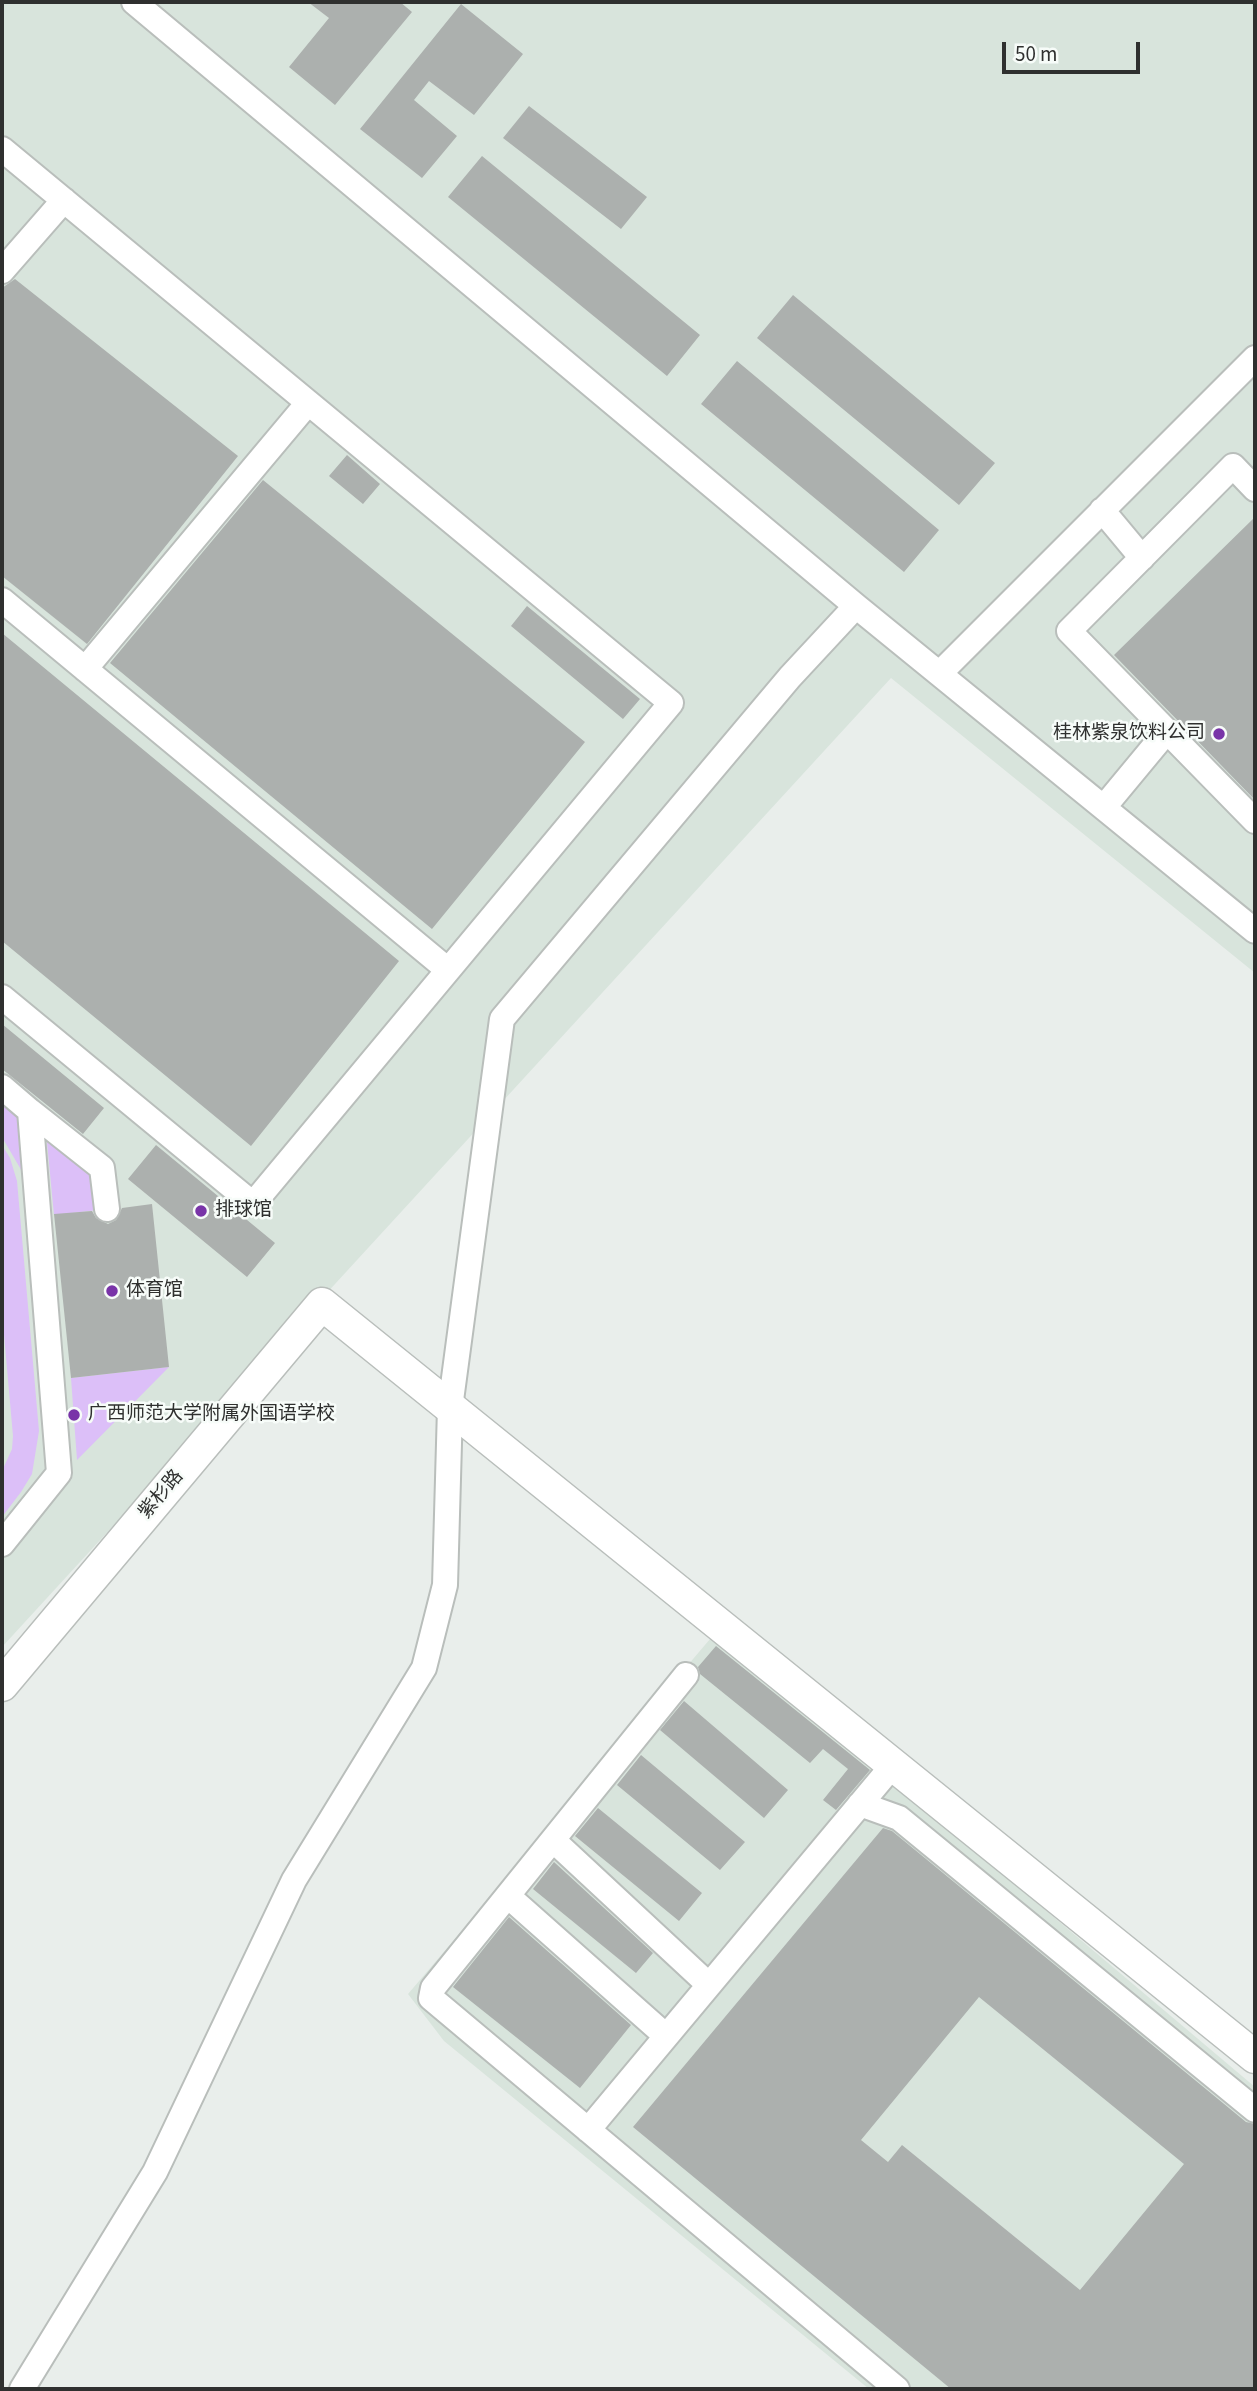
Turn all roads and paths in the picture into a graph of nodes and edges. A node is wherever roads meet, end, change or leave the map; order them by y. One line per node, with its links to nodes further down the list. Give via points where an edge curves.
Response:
1 (134, 2): 11 (street)
2 (2, 149): 3 (street)
3 (64, 200): 4 (street); 6 (street)
4 (2, 271)
5 (1255, 358): 8 (street)
6 (309, 403): 12 (street); 18 (street, via 671,703)
7 (1255, 489): 9 (street, via 1233,466)
8 (1102, 510): 9 (street); 13 (street)
9 (1142, 558): 14 (street, via 1069,631)
10 (2, 600): 12 (street)
11 (856, 606): 13 (street); 23 (street, via 790,677 502,1019)
12 (85, 669): 18 (street)
13 (940, 673): 15 (street)
14 (1167, 732): 15 (street); 16 (street)
15 (1104, 807): 17 (street)
16 (1255, 821)
17 (1255, 931)
18 (448, 970): 19 (street, via 253,1204)
19 (2, 997)
20 (2, 1087): 21 (street)
21 (30, 1111): 22 (street, via 102,1168); 24 (street, via 59,1472)
22 (107, 1209)
23 (450, 1408): 26 (main road, 紫杉路, via 322,1304); 27 (main road); 36 (street, via 445,1585 424,1668 294,1880 155,2172)
24 (2, 1544)
25 (687, 1675): 29 (street)
26 (2, 1685)
27 (893, 1765): 28 (street); 33 (main road)
28 (860, 1804): 31 (street); 34 (street, via 899,1818)
29 (553, 1840): 30 (street); 31 (street)
30 (508, 1896): 32 (street); 35 (street, via 433,1988 431,1998)
31 (709, 1985): 32 (street)
32 (667, 2036): 35 (street)
33 (1255, 2057)
34 (1255, 2110)
35 (588, 2130): 37 (street)
36 (22, 2389)
37 (897, 2389)

